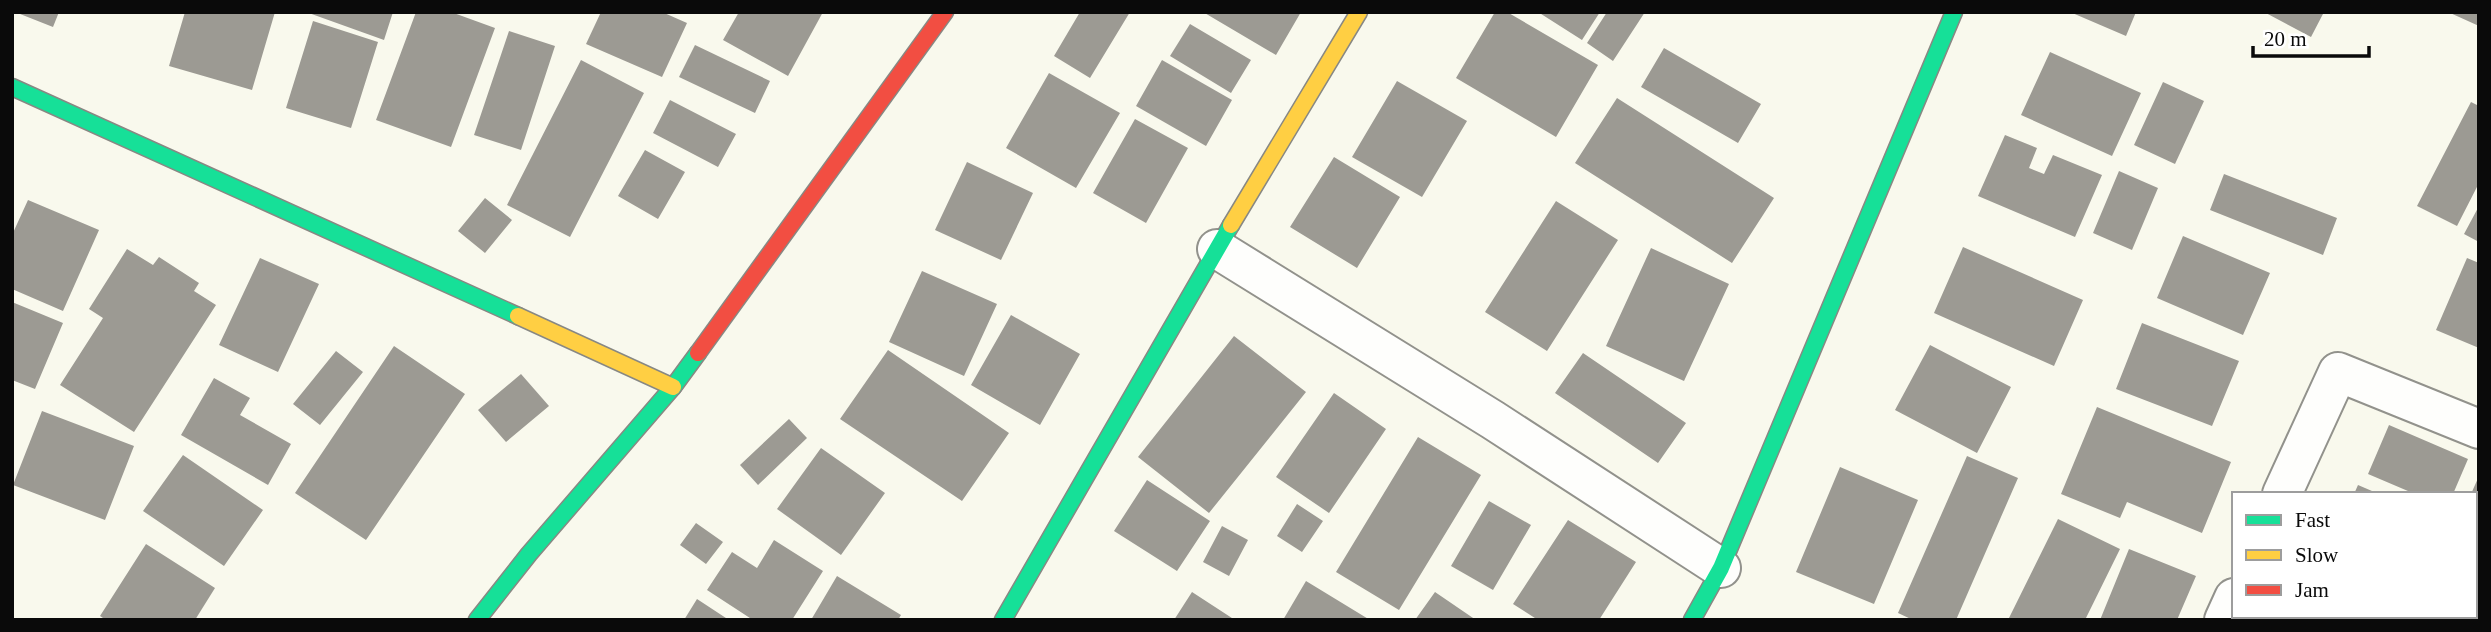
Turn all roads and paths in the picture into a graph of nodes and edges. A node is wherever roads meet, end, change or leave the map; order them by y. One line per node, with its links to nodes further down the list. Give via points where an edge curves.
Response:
1 (945, 12): 6 (street)
2 (1359, 12): 5 (street)
3 (1954, 12): 9 (street)
4 (12, 87): 6 (street)
5 (1217, 249): 9 (street); 13 (street)
6 (673, 387): 12 (street)
7 (2479, 429): 8 (street, via 2338,372)
8 (2283, 492)
9 (1721, 568): 11 (street)
10 (2232, 602): 14 (street)
11 (1701, 617)
12 (477, 620)
13 (1003, 620)
14 (2224, 620)

